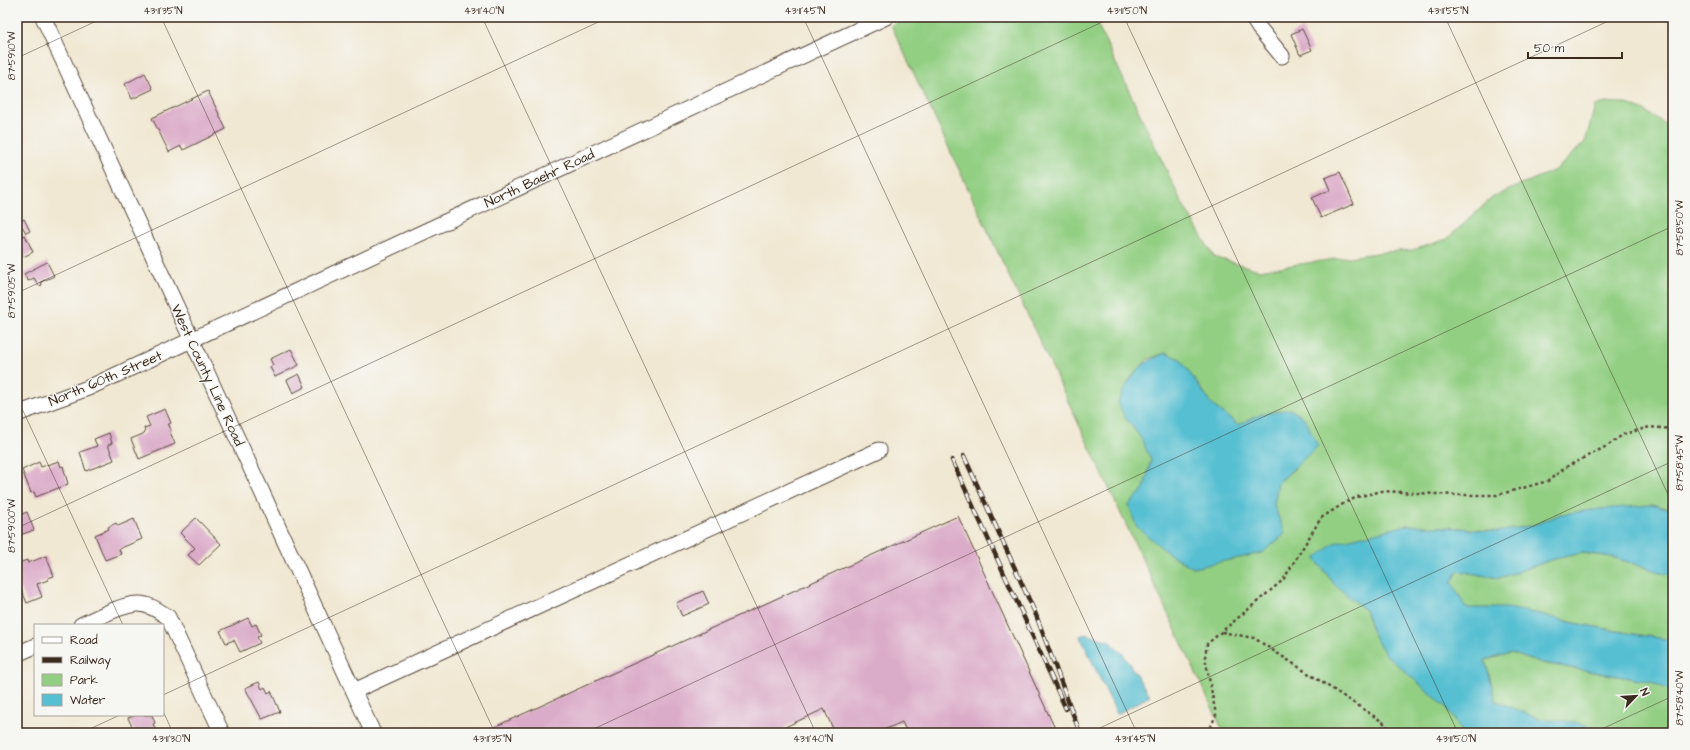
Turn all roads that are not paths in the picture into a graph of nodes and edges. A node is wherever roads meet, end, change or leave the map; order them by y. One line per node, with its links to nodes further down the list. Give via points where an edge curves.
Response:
1 (43, 17): 5 (street, West County Line Road)
2 (886, 17): 5 (street, North Baehr Road)
3 (1252, 17): 4 (street)
4 (1282, 56)
5 (192, 340): 6 (street, North 60th Street, via 88,388); 11 (street, West County Line Road)
6 (17, 414)
7 (879, 450): 11 (street)
8 (83, 624): 12 (street, via 112,611 137,604 155,608 168,617)
9 (34, 646): 10 (street)
10 (17, 654)
11 (354, 691): 13 (street, West County Line Road)
12 (222, 733)
13 (373, 733)

